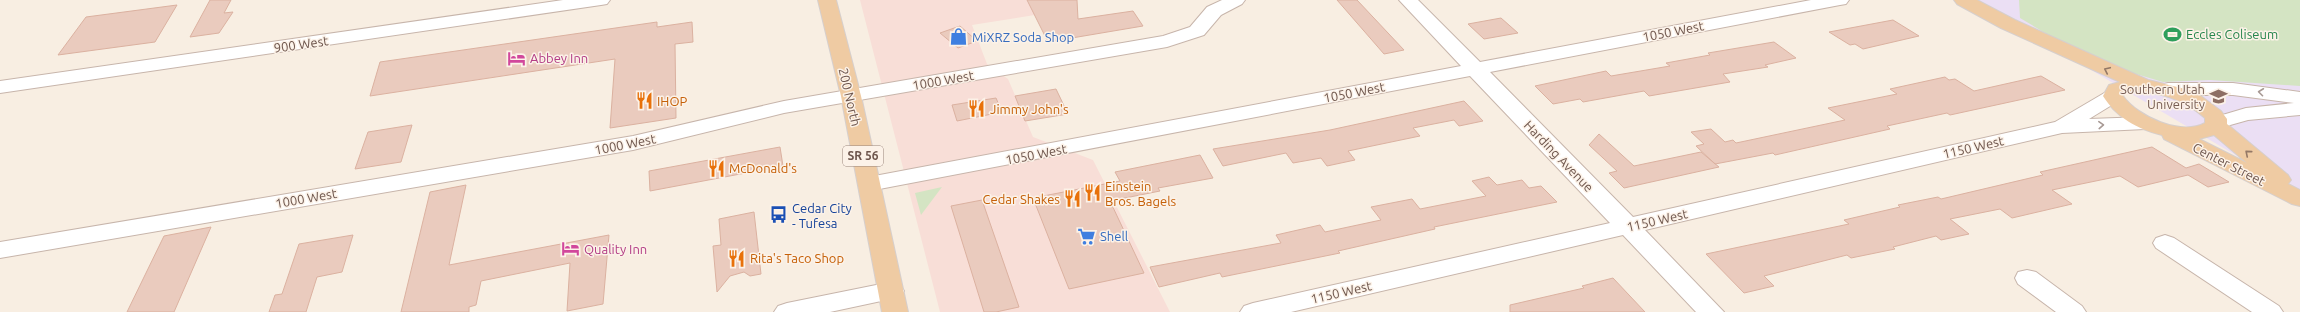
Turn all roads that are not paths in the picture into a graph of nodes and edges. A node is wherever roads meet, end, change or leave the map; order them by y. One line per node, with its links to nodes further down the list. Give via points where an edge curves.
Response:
1 (601, 0): 10 (street, 900 West)
2 (827, 0): 13 (main road, 200 North / SR 56)
3 (1236, 0): 13 (street, 1000 West, via 1214,11 1197,31 1167,41)
4 (1408, 0): 8 (street, Harding Avenue)
5 (1840, 0): 8 (street, 1050 West)
6 (1964, 0): 7 (main road)
7 (2008, 24): 9 (main road, one-way to 7); 12 (main road, Center Street, via 2034,43 2094,78)
8 (1474, 68): 19 (street, 1050 West); 22 (street, Harding Avenue)
9 (2143, 85): 11 (main road, Center Street); 12 (main road, via 2122,86)
10 (0, 87)
11 (2168, 89): 14 (street, one-way to 11, via 2239,90); 16 (main road, Center Street, via 2201,104 2214,115)
12 (2113, 95): 17 (main road, Center Street, via 2122,109); 18 (street, 1150 West)
13 (851, 96): 19 (main road, 200 North / SR 56); 24 (street, 1000 West, via 784,107 633,143)
14 (2300, 98)
15 (2300, 109): 16 (street, via 2246,114)
16 (2216, 124): 17 (main road, via 2212,130 2196,133); 20 (main road, Center Street, one-way to 16)
17 (2151, 125): 18 (street, 1150 West, one-way to 17); 21 (main road, Center Street)
18 (2062, 127): 22 (street, 1150 West)
19 (869, 184): 26 (main road, 200 North / SR 56)
20 (2300, 196)
21 (2300, 199)
22 (1627, 226): 28 (street, 1150 West); 29 (street, Harding Avenue)
23 (2165, 243): 31 (street)
24 (0, 250)
25 (2026, 278): 30 (street)
26 (893, 302): 27 (street)
27 (787, 312)
28 (1252, 312)
29 (1711, 312)
30 (2073, 312)
31 (2270, 312)

